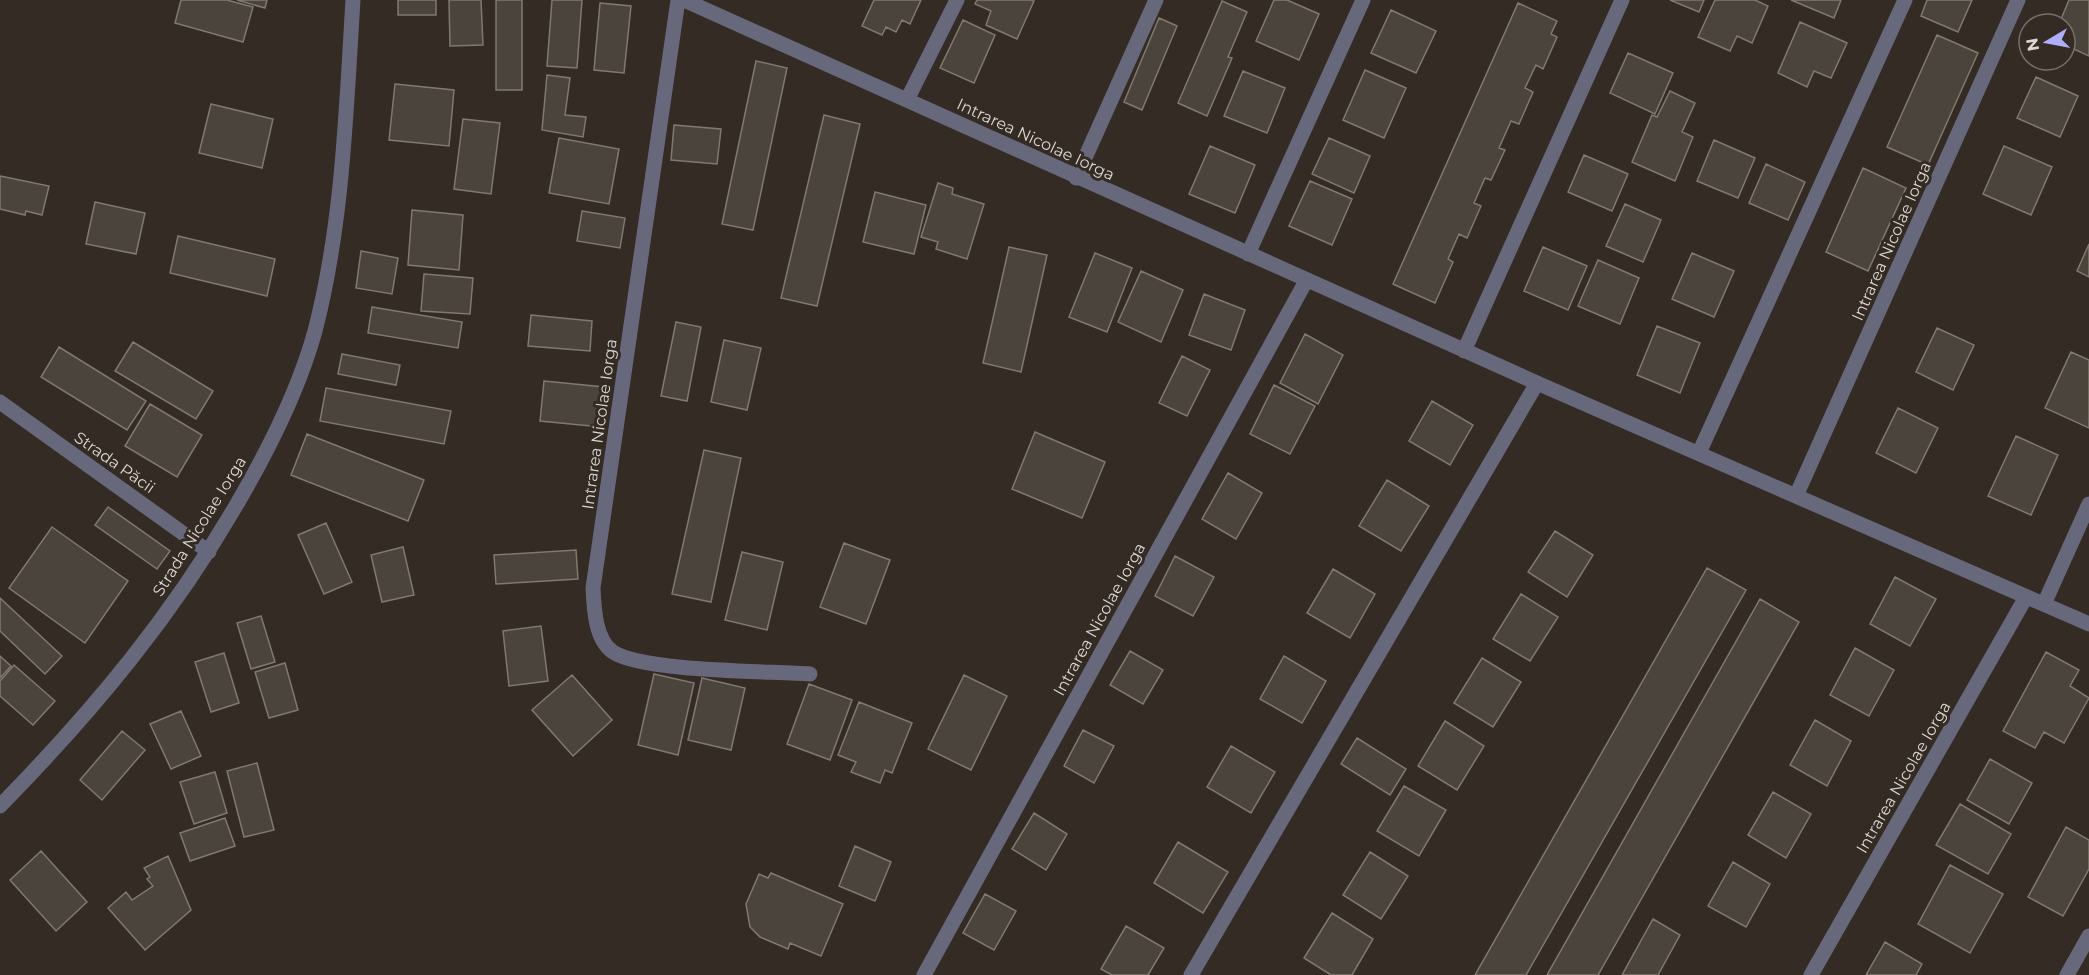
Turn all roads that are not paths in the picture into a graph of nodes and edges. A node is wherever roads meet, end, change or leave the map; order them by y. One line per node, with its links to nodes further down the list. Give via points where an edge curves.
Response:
1 (354, 0): 20 (street, Strada Nicolae Iorga, via 343,165 333,245 315,330 297,386 273,437)
2 (678, 0): 24 (street, Intrarea Nicolae Iorga, via 593,588 596,625 612,651 642,663)
3 (684, 0): 10 (street, Intrarea Nicolae Iorga)
4 (957, 0): 10 (street)
5 (1156, 0): 11 (street)
6 (1363, 0): 12 (street)
7 (1622, 0): 14 (street)
8 (1905, 0): 17 (street)
9 (2018, 0): 18 (street, Intrarea Nicolae Iorga)
10 (907, 100): 11 (street, Intrarea Nicolae Iorga)
11 (1076, 178): 12 (street, Intrarea Nicolae Iorga)
12 (1248, 254): 13 (street, Intrarea Nicolae Iorga)
13 (1306, 281): 14 (street, Intrarea Nicolae Iorga); 27 (street, Intrarea Nicolae Iorga)
14 (1464, 351): 15 (street, Intrarea Nicolae Iorga)
15 (1537, 383): 17 (street, Intrarea Nicolae Iorga); 28 (street)
16 (0, 402): 20 (street, Strada Păcii)
17 (1699, 453): 18 (street, Intrarea Nicolae Iorga)
18 (1796, 496): 21 (street, Intrarea Nicolae Iorga)
19 (2089, 504): 22 (street)
20 (208, 552): 25 (street, Strada Nicolae Iorga, via 122,674)
21 (2026, 597): 22 (street, Intrarea Nicolae Iorga); 29 (street, Intrarea Nicolae Iorga)
22 (2044, 604): 23 (street, Intrarea Nicolae Iorga)
23 (2089, 624)
24 (810, 674)
25 (0, 806)
26 (2089, 936): 30 (street)
27 (924, 975)
28 (1191, 975)
29 (1811, 975)
30 (2067, 975)

